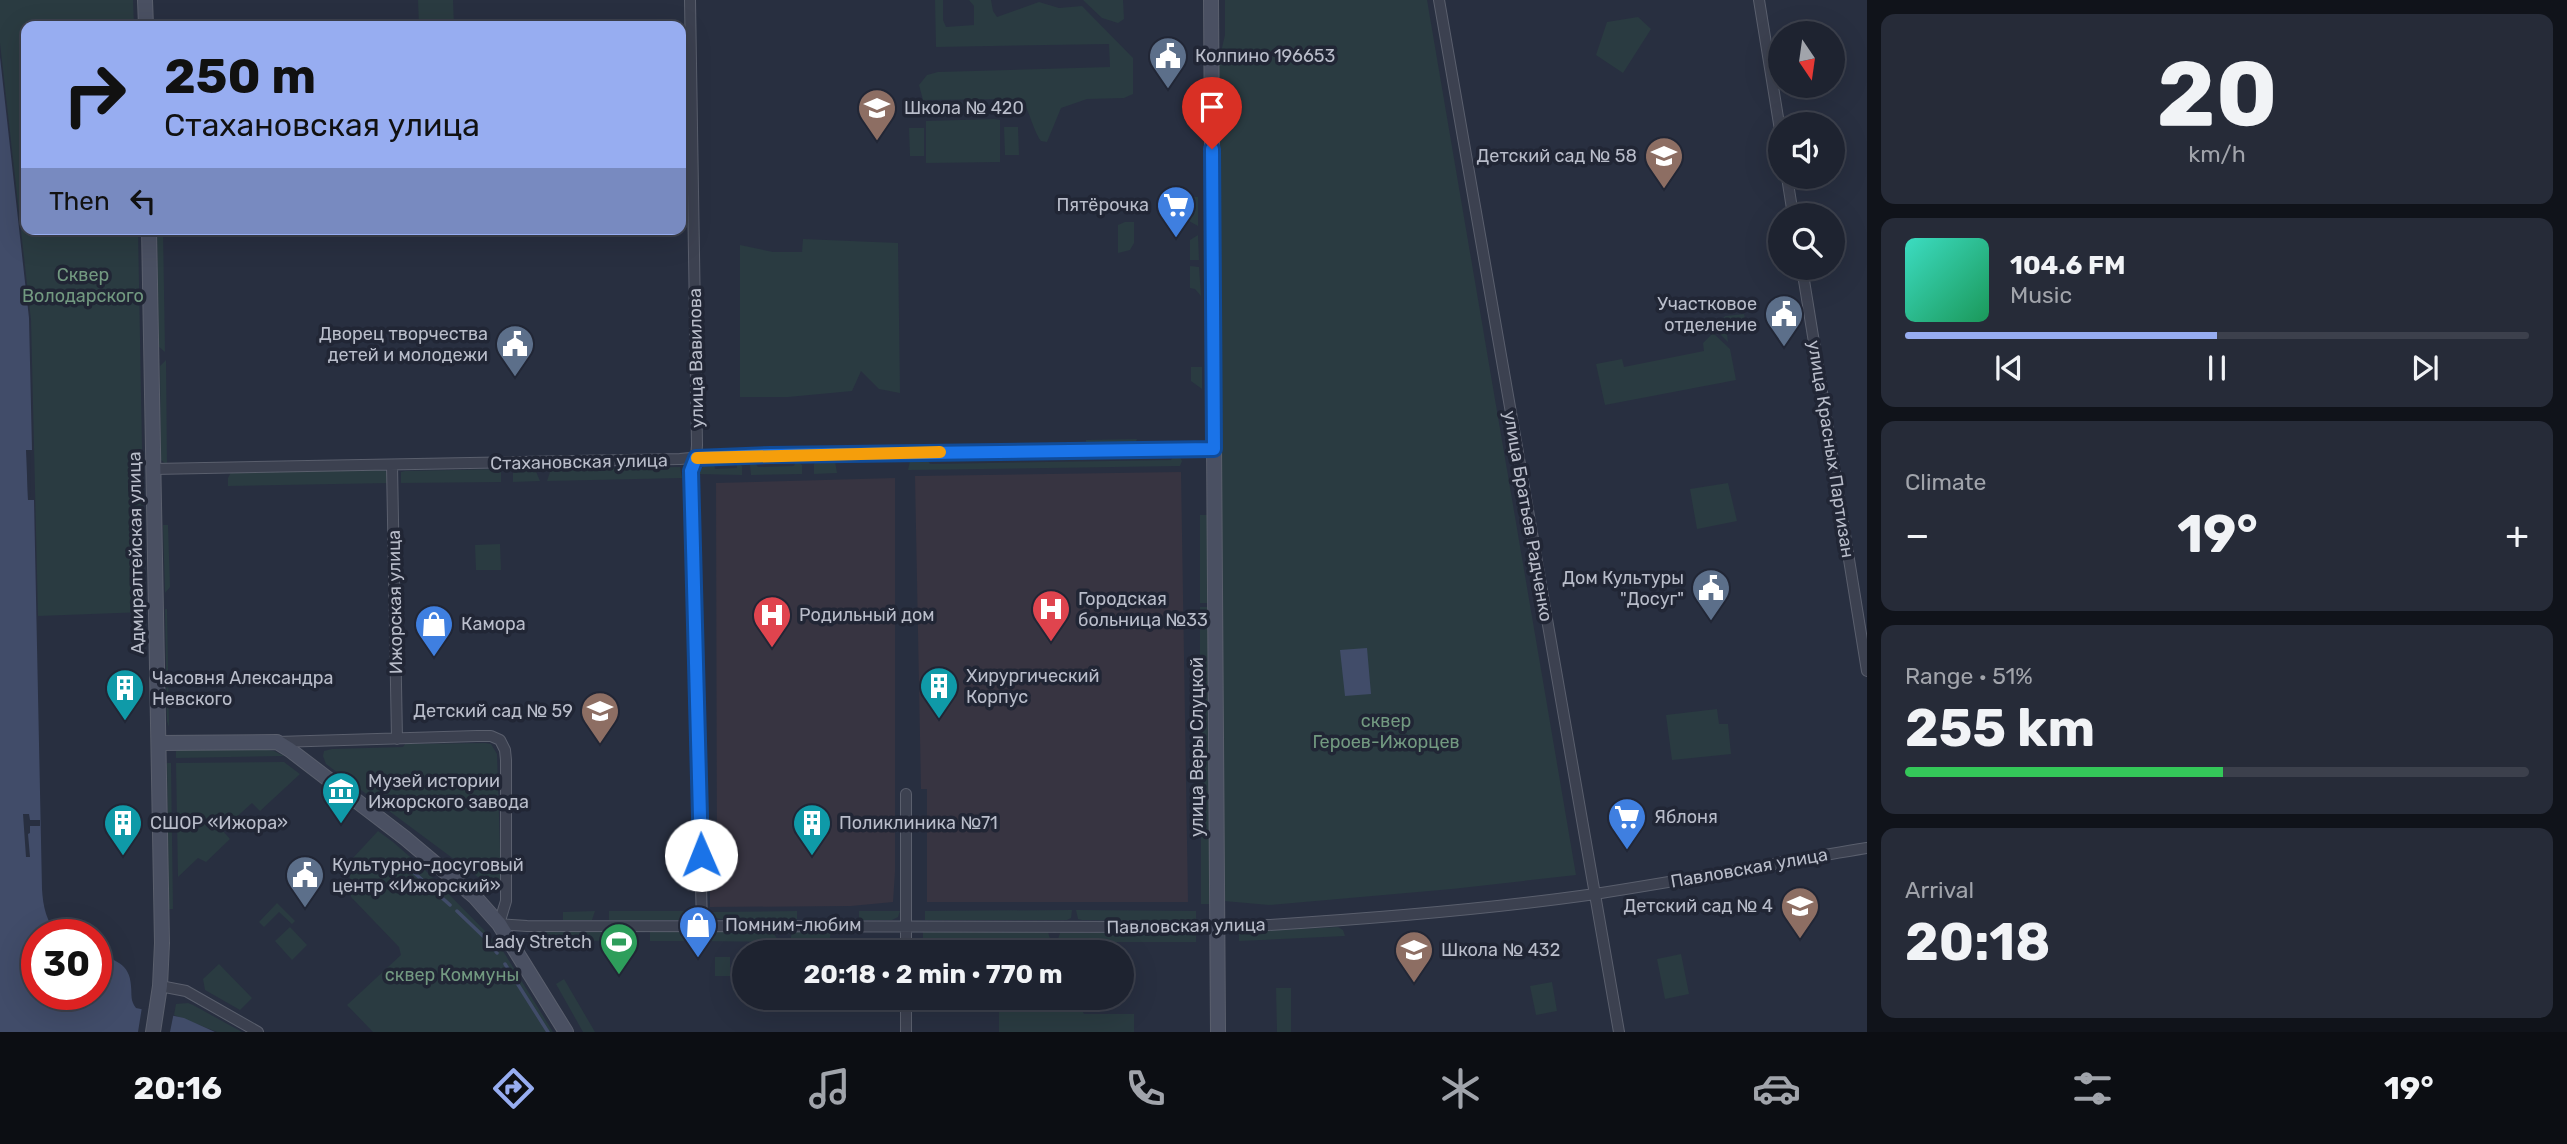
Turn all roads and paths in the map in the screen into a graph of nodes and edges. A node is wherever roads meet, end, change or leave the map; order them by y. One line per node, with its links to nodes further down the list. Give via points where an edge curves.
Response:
1 (145, 0): 6 (street)
2 (690, 0): 11 (street, улица Вавилова)
3 (1211, 0): 10 (street, улица Веры Слуцкой)
4 (1439, 0): 20 (street, улица Братьев Радченко)
5 (1759, 0): 7 (street)
6 (146, 21)
7 (1777, 112)
8 (149, 235): 13 (street, Адмиралтейская улица)
9 (1804, 280): 14 (street, улица Красных Партизан)
10 (1214, 449): 11 (street, Стахановская улица); 24 (street, улица Веры Слуцкой)
11 (696, 458): 12 (street, Стахановская улица); 22 (street, улица Вавилова, via 691,471)
12 (392, 465): 13 (street, Стахановская улица); 15 (street, Ижорская улица)
13 (154, 469): 17 (street, Адмиралтейская улица)
14 (1867, 671)
15 (397, 739): 16 (street); 21 (street, via 491,736 500,740 506,760 506,901)
16 (277, 742): 17 (street); 21 (street, via 412,844)
17 (159, 743): 26 (street, Адмиралтейская улица)
18 (906, 794): 23 (street)
19 (1867, 848): 20 (street, Павловская улица)
20 (1594, 894): 24 (street, Павловская улица, via 1392,918); 33 (street, улица Братьев Радченко)
21 (499, 923): 22 (street, Павловская улица); 30 (street)
22 (702, 926): 23 (street, Павловская улица)
23 (906, 926): 24 (street, Павловская улица); 25 (street)
24 (1217, 927): 32 (street, улица Веры Слуцкой)
25 (906, 940)
26 (160, 986): 28 (street, Адмиралтейская улица); 29 (street, via 186,991)
27 (906, 1010): 31 (street)
28 (153, 1032)
29 (258, 1032)
30 (566, 1032)
31 (906, 1032)
32 (1218, 1032)
33 (1619, 1032)

